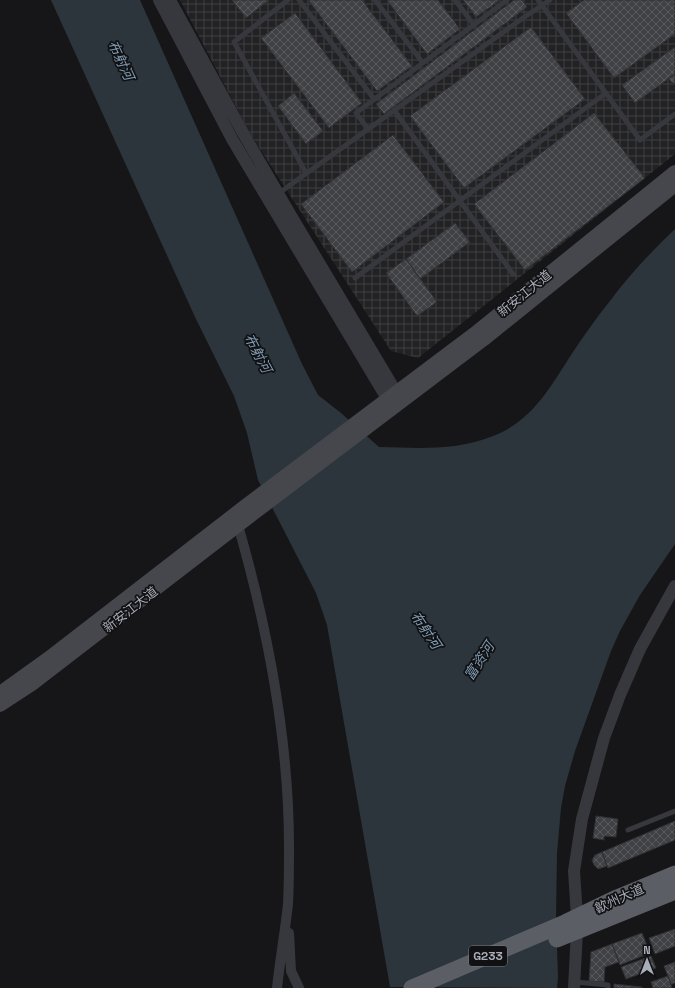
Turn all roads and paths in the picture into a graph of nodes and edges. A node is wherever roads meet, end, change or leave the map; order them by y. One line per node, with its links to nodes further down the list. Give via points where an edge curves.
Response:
1 (159, 0): 25 (street, via 232,139)
2 (170, 0): 21 (street)
3 (288, 0): 19 (lane, via 234,42)
4 (300, 0): 14 (lane)
5 (375, 0): 12 (lane)
6 (455, 0): 11 (lane)
7 (507, 0): 11 (lane)
8 (538, 0): 10 (lane)
9 (550, 0): 10 (lane)
10 (542, 5): 13 (lane); 15 (lane)
11 (474, 25): 12 (lane)
12 (422, 63): 14 (lane)
13 (606, 93): 16 (lane, via 640,140); 22 (lane)
14 (374, 99): 17 (lane, via 356,113)
15 (394, 110): 17 (lane); 22 (lane)
16 (674, 115)
17 (368, 129): 19 (lane)
18 (675, 172): 25 (main road, 新安江大道)
19 (306, 173): 21 (lane)
20 (675, 185): 25 (main road, 新安江大道, via 484,339)
21 (278, 194): 25 (street)
22 (460, 201): 23 (lane); 24 (lane)
23 (513, 274)
24 (355, 278)
25 (395, 400): 26 (main road, 新安江大道)
26 (255, 506): 27 (main road, 新安江大道); 29 (main road, 新安江大道)
27 (238, 526): 30 (main road, 新安江大道, via 32,684); 35 (street, via 261,614 279,712 288,806)
28 (675, 586): 36 (street, via 640,649 604,738 582,820 574,871)
29 (0, 693)
30 (0, 705)
31 (675, 811): 32 (lane)
32 (628, 830)
33 (675, 874): 36 (highway, 歙州大道 / G233)
34 (675, 891): 36 (highway, 歙州大道 / G233)
35 (288, 903): 38 (street); 39 (street, via 290,964)
36 (572, 926): 37 (street); 40 (highway, G233); 41 (highway, G233)
37 (574, 985): 42 (lane, via 608,985)
38 (277, 988)
39 (298, 988)
40 (412, 988)
41 (440, 988)
42 (608, 988)

